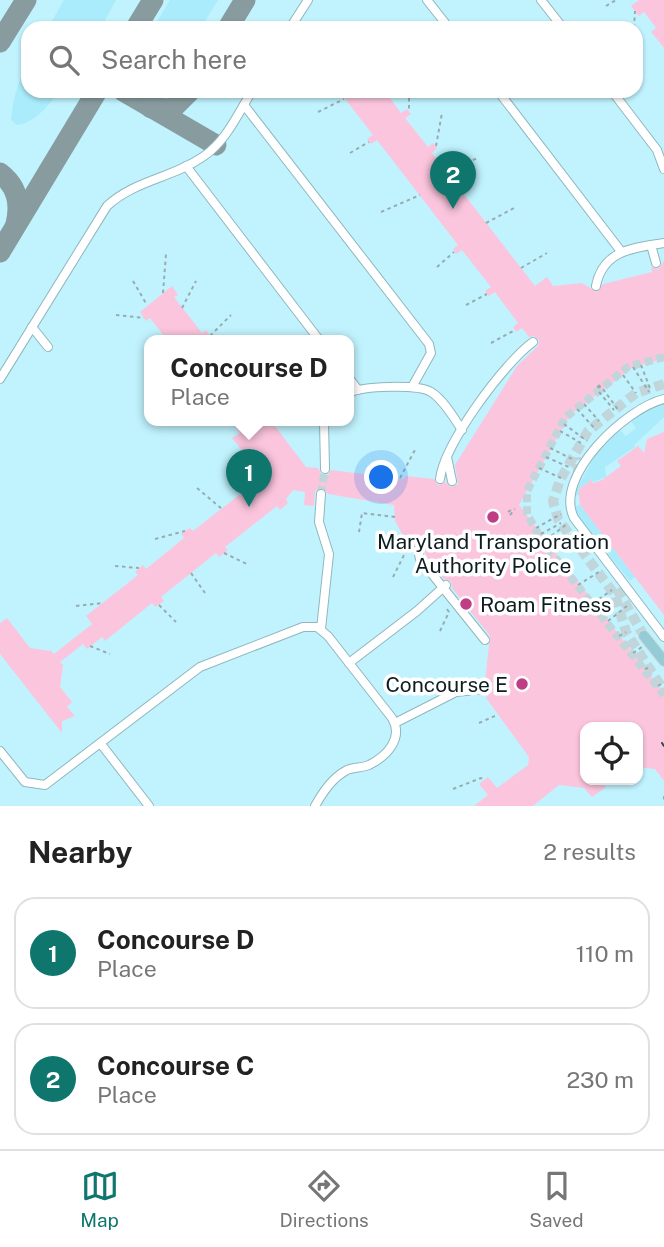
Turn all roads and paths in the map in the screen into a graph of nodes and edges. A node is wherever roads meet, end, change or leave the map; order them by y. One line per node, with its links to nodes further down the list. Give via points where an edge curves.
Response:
1 (308, 0): 7 (street)
2 (427, 0): 8 (street)
3 (541, 0): 9 (street)
4 (616, 0): 5 (path)
5 (606, 6)
6 (635, 11): 10 (path)
7 (294, 21)
8 (444, 21)
9 (558, 21)
10 (634, 21)
11 (248, 98): 16 (street)
12 (409, 98): 17 (path)
13 (503, 98): 33 (street)
14 (617, 98): 25 (street, via 657,150)
15 (344, 99): 18 (path)
16 (244, 105): 24 (street, via 219,143); 63 (street, via 429,344 431,353)
17 (409, 111)
18 (318, 112)
19 (442, 113): 21 (path)
20 (369, 142): 22 (path)
21 (436, 146)
22 (350, 153)
23 (479, 157): 26 (path)
24 (186, 166): 51 (street, via 130,188 107,206); 54 (street)
25 (664, 169)
26 (448, 173)
27 (420, 195): 29 (path)
28 (516, 207): 30 (path)
29 (381, 212)
30 (486, 223)
31 (664, 243): 32 (street)
32 (651, 245): 33 (street); 37 (street)
33 (620, 250): 42 (street, via 598,275)
34 (454, 252): 38 (path)
35 (547, 253): 39 (path)
36 (166, 254): 43 (path)
37 (656, 263)
38 (437, 267)
39 (521, 268)
40 (133, 281): 45 (path)
41 (196, 281): 47 (path)
42 (596, 286)
43 (163, 293)
44 (487, 294): 46 (path)
45 (147, 305)
46 (466, 305)
47 (182, 308)
48 (231, 315): 53 (path)
49 (116, 316): 50 (path)
50 (144, 318)
51 (32, 327): 57 (street); 61 (street)
52 (515, 330): 56 (path)
53 (211, 335)
54 (315, 335)
55 (533, 342): 77 (street, via 510,362)
56 (491, 343)
57 (48, 347)
58 (640, 365): 59 (path, via 650,390)
59 (633, 367)
60 (623, 375): 68 (path)
61 (0, 379)
62 (354, 385): 65 (street)
63 (412, 387): 65 (street); 77 (street, via 433,394)
64 (603, 389): 73 (path)
65 (358, 390): 66 (street)
66 (354, 391)
67 (599, 392): 72 (path)
68 (636, 393)
69 (664, 398): 96 (street, via 649,403 600,440)
70 (584, 404): 74 (path)
71 (577, 409): 78 (path)
72 (614, 410)
73 (619, 411)
74 (599, 421)
75 (564, 424): 80 (path)
76 (324, 426): 88 (street)
77 (462, 430): 84 (street)
78 (596, 430)
79 (560, 431): 81 (path)
80 (587, 441)
81 (581, 443)
82 (416, 448): 90 (path)
83 (550, 448): 86 (path)
84 (446, 456): 92 (street); 93 (street)
85 (545, 457): 89 (path)
86 (572, 459)
87 (539, 468): 91 (path)
88 (325, 469)
89 (574, 470): 96 (street)
90 (400, 478)
91 (561, 478)
92 (440, 479)
93 (452, 481)
94 (197, 488): 97 (path)
95 (321, 494): 130 (street, via 319,522 329,552)
96 (570, 497): 134 (street, via 575,518)
97 (222, 509)
98 (561, 514): 102 (path)
99 (395, 517): 104 (path, via 362,513)
100 (561, 523): 105 (path)
101 (567, 524): 108 (path)
102 (536, 528)
103 (185, 531): 107 (path)
104 (359, 533)
105 (541, 534)
106 (569, 535): 110 (path)
107 (155, 539)
108 (546, 540)
109 (414, 548): 117 (path); 119 (street)
110 (551, 548)
111 (224, 553): 112 (path)
112 (247, 564)
113 (115, 566): 114 (path)
114 (139, 568)
115 (602, 570): 118 (path)
116 (191, 573): 121 (path)
117 (393, 578)
118 (578, 585)
119 (445, 586): 136 (street); 141 (street)
120 (612, 590): 123 (path)
121 (205, 593)
122 (103, 603): 125 (path)
123 (593, 603)
124 (159, 604): 129 (path)
125 (76, 606)
126 (627, 606): 128 (path)
127 (446, 608): 131 (path, via 449,612)
128 (608, 621)
129 (176, 622)
130 (321, 629): 141 (street); 148 (street, via 305,626 202,665)
131 (440, 631)
132 (626, 632): 133 (path)
133 (620, 636)
134 (664, 637)
135 (646, 639): 138 (path); 140 (main road)
136 (485, 640)
137 (90, 646): 139 (path)
138 (633, 653)
139 (110, 654)
140 (664, 661)
141 (349, 663): 146 (street)
142 (664, 682): 143 (path)
143 (658, 686)
144 (485, 689): 146 (street, via 456,692)
145 (496, 715): 147 (path)
146 (395, 723): 155 (street, via 397,737 391,747 369,764 345,771)
147 (480, 723)
148 (101, 744): 149 (street, via 38,786 23,780); 154 (street)
149 (0, 751)
150 (483, 780): 151 (path)
151 (453, 789)
152 (664, 796): 153 (path)
153 (664, 802)
154 (149, 806)
155 (314, 806)

